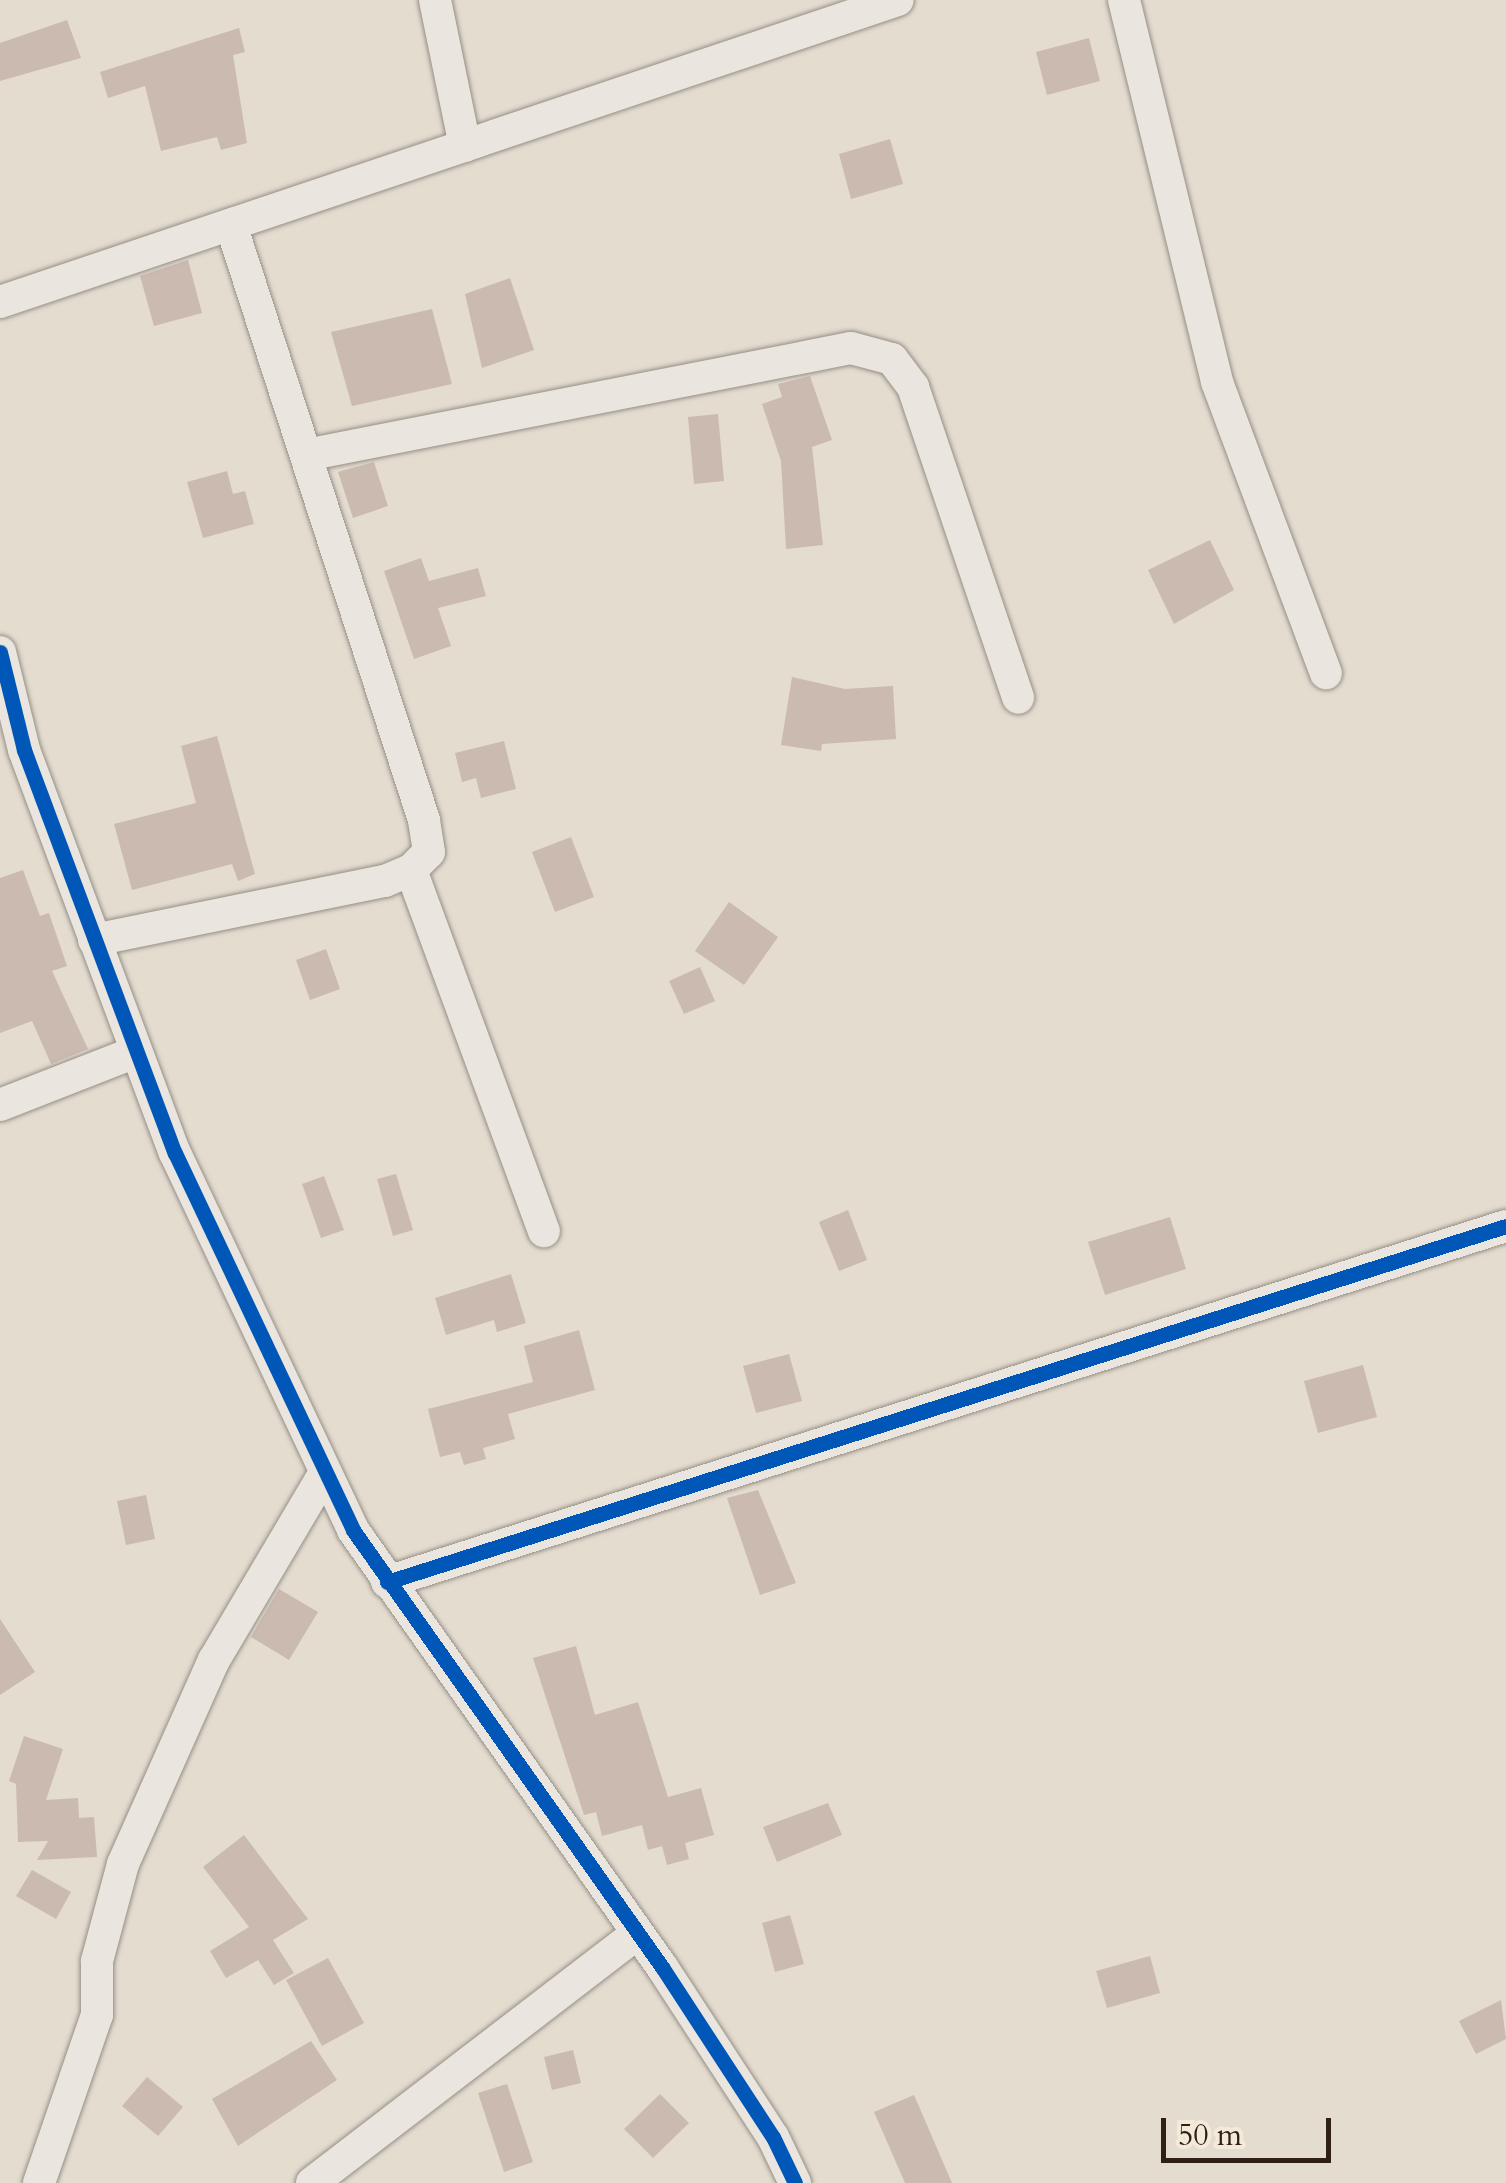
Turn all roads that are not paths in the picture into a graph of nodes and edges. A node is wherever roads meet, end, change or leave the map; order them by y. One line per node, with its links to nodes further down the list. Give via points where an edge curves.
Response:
1 (435, 0): 4 (street)
2 (898, 0): 4 (street)
3 (1124, 0): 9 (street, via 1217,382)
4 (465, 146): 5 (street)
5 (231, 225): 6 (street); 7 (street)
6 (0, 302)
7 (306, 455): 10 (street, via 851,348 892,359 913,387); 11 (street, via 424,820 428,852)
8 (0, 652): 12 (street, via 24,750)
9 (1326, 673)
10 (1018, 698)
11 (411, 870): 12 (street); 16 (street)
12 (94, 940): 13 (street)
13 (136, 1052): 14 (street); 17 (street, via 175,1153)
14 (0, 1105)
15 (1506, 1226): 18 (street)
16 (544, 1231)
17 (324, 1474): 18 (street); 20 (street, via 214,1660 123,1864 97,1961 97,2015)
18 (387, 1582): 19 (street)
19 (637, 1934): 21 (street); 22 (street, via 773,2137)
20 (39, 2183)
21 (312, 2183)
22 (795, 2183)

